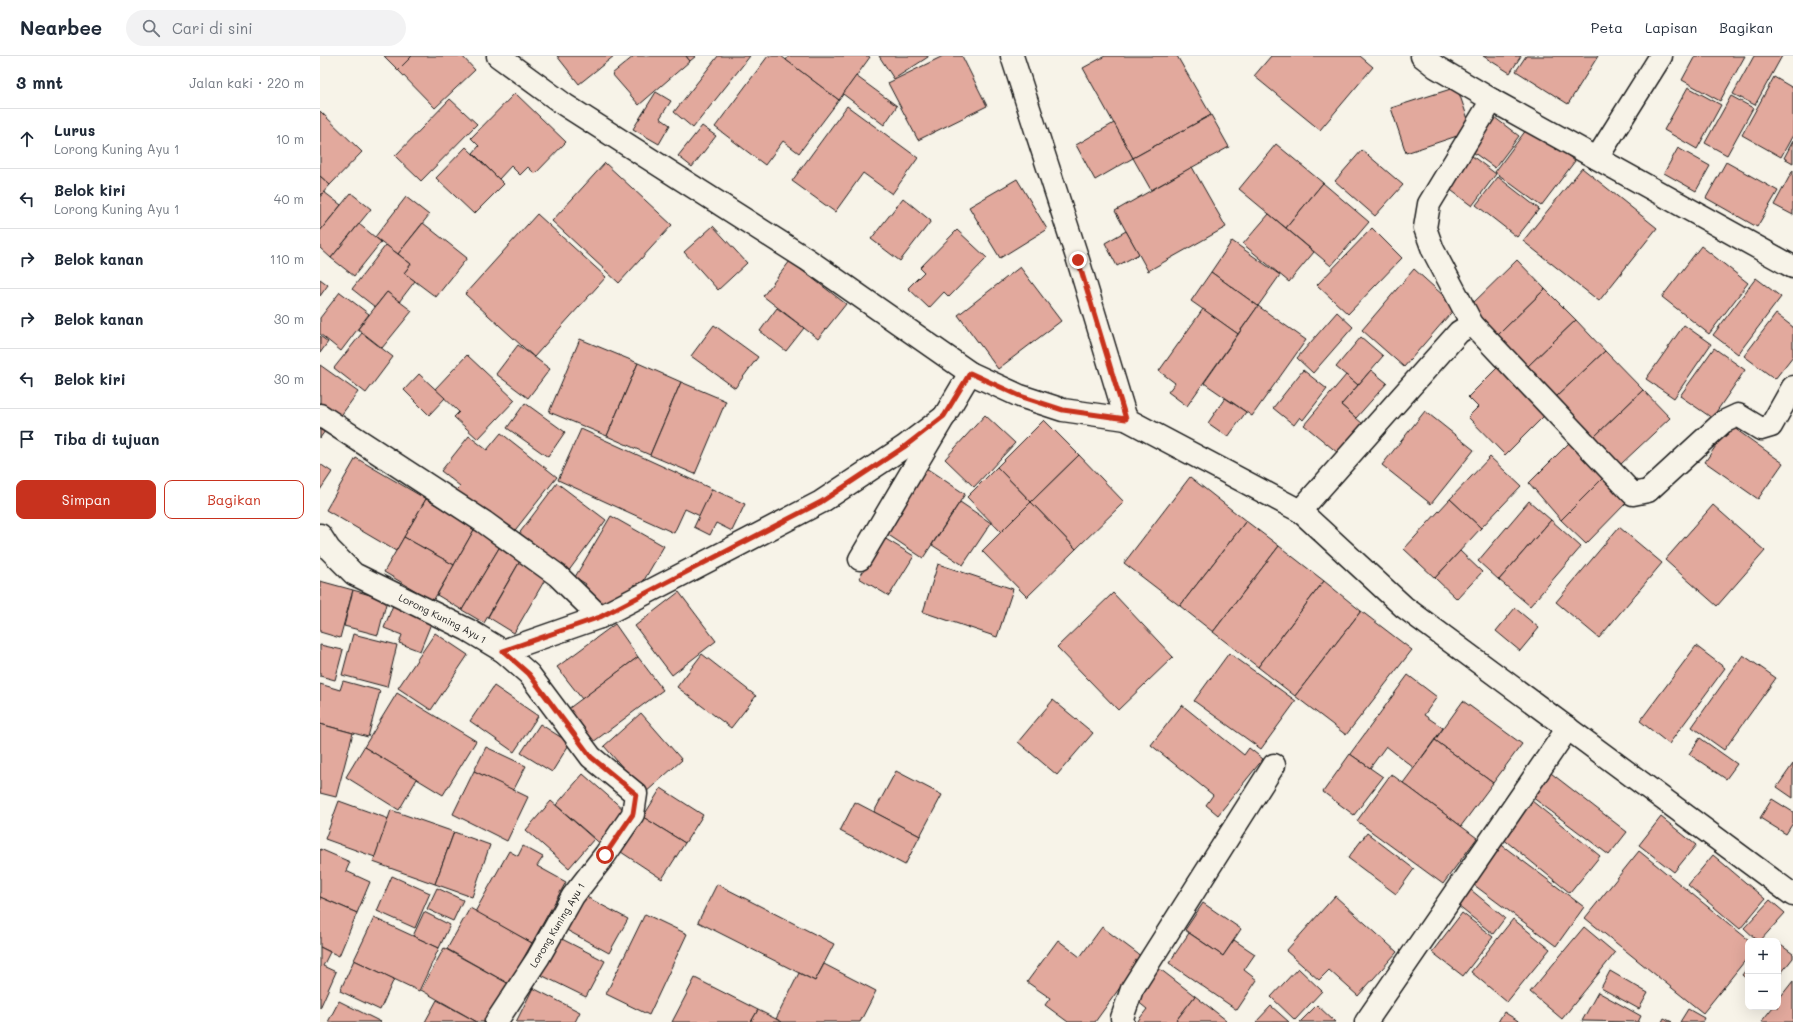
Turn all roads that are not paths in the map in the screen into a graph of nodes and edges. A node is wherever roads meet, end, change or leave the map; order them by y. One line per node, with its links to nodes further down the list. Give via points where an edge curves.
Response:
1 (498, 56): 9 (street, via 565,105 808,260)
2 (1012, 56): 13 (street)
3 (1422, 56): 5 (street)
4 (1661, 56): 6 (street)
5 (1492, 100): 6 (street); 8 (street, via 1429,204 1425,228 1433,250)
6 (1597, 158): 7 (street)
7 (1791, 261)
8 (1472, 324): 10 (street, via 1633,494 1648,491 1722,422 1738,415 1761,429 1771,426); 14 (street, via 1459,332)
9 (970, 373): 12 (street); 13 (street, via 1020,396 1063,410)
10 (1793, 387)
11 (320, 415): 17 (street, via 533,557 557,575)
12 (944, 416): 16 (street); 17 (street, via 904,447 821,502)
13 (1126, 419): 14 (street)
14 (1300, 511): 19 (street, via 1404,606)
15 (320, 535): 18 (street, Lorong Kuning Ayu 1, via 328,549 354,574 468,630)
16 (860, 558)
17 (600, 617): 18 (street)
18 (503, 651): 22 (street, Lorong Kuning Ayu 1, via 529,674 591,757 636,794 633,814 573,896 538,958)
19 (1568, 728): 21 (street); 24 (street)
20 (1274, 765): 23 (street, via 1132,989 1122,1018)
21 (1793, 895)
22 (496, 1022)
23 (1124, 1022)
24 (1366, 1022)

